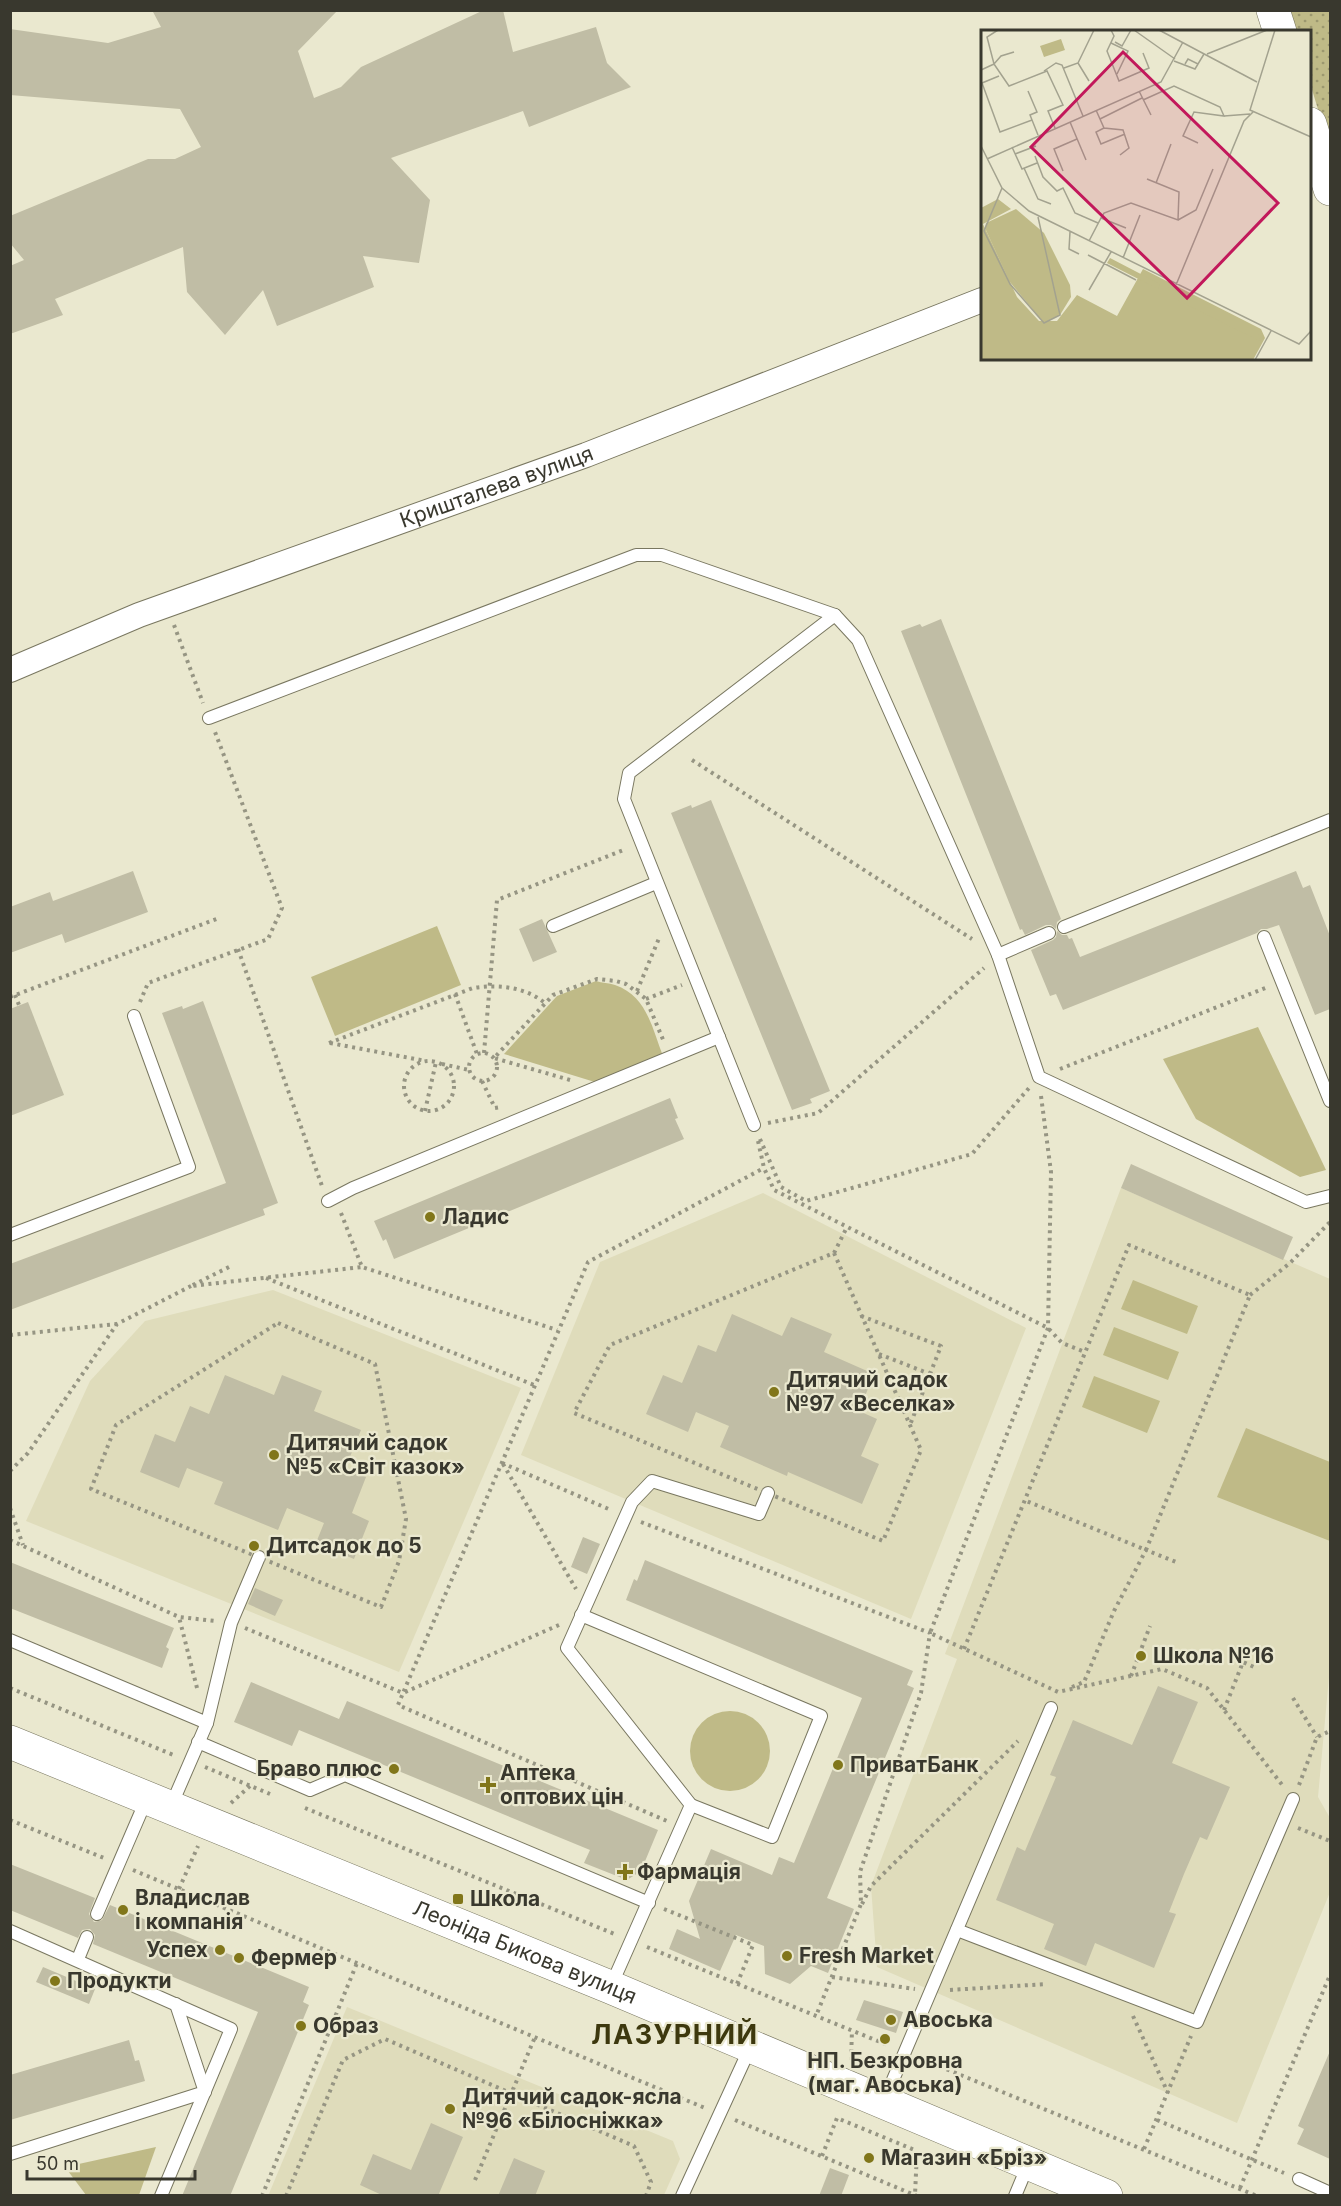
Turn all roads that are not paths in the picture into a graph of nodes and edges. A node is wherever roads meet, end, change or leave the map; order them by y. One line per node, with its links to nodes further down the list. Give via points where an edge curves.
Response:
1 (1273, 10): 2 (street)
2 (1279, 30)
3 (1311, 129): 4 (street)
4 (1321, 176)
5 (981, 300): 7 (street, Кришталева вулиця, via 586,455 166,605)
6 (835, 615): 8 (lane, via 662,555 636,555); 10 (lane, via 630,773 624,799); 15 (lane, via 858,640)
7 (10, 670)
8 (209, 718)
9 (1330, 820): 12 (lane)
10 (656, 884): 11 (lane); 17 (lane)
11 (553, 926)
12 (1064, 927)
13 (1049, 933): 15 (lane)
14 (1264, 937): 18 (lane)
15 (998, 956): 20 (lane, via 1039,1077 1306,1202)
16 (134, 1016): 22 (lane, via 189,1167)
17 (719, 1037): 19 (lane); 21 (lane)
18 (1330, 1101)
19 (754, 1125)
20 (1330, 1196)
21 (328, 1201)
22 (10, 1235)
23 (768, 1493): 25 (lane, via 759,1514 652,1481 632,1502)
24 (259, 1557): 28 (lane, via 231,1623)
25 (584, 1610): 33 (lane, via 567,1648); 33 (lane, via 821,1716 772,1837)
26 (10, 1640): 28 (lane)
27 (1051, 1708): 37 (lane)
28 (207, 1723): 30 (lane)
29 (10, 1742): 32 (street, Леоніда Бикова вулиця)
30 (198, 1742): 32 (lane); 34 (lane, via 310,1790 345,1774)
31 (1293, 1799): 37 (lane, via 1197,2022)
32 (159, 1802): 35 (lane, via 117,1864); 40 (street, Леоніда Бикова вулиця)
33 (691, 1805): 34 (lane)
34 (649, 1904): 40 (lane)
35 (97, 1914)
36 (10, 1930): 39 (lane)
37 (957, 1930): 44 (lane)
38 (87, 1937): 39 (lane)
39 (78, 1959): 41 (lane)
40 (610, 1987): 42 (street, Леоніда Бикова вулиця)
41 (177, 2004): 43 (lane); 43 (lane, via 231,2028)
42 (750, 2046): 44 (street, Леоніда Бикова вулиця); 50 (lane)
43 (205, 2092): 45 (lane); 49 (lane)
44 (883, 2102): 46 (street, Леоніда Бикова вулиця)
45 (10, 2154)
46 (1029, 2164): 51 (lane); 52 (street, Леоніда Бикова вулиця)
47 (1299, 2179): 48 (lane)
48 (1330, 2193)
49 (161, 2196)
50 (682, 2196)
51 (1016, 2196)
52 (1106, 2196)

